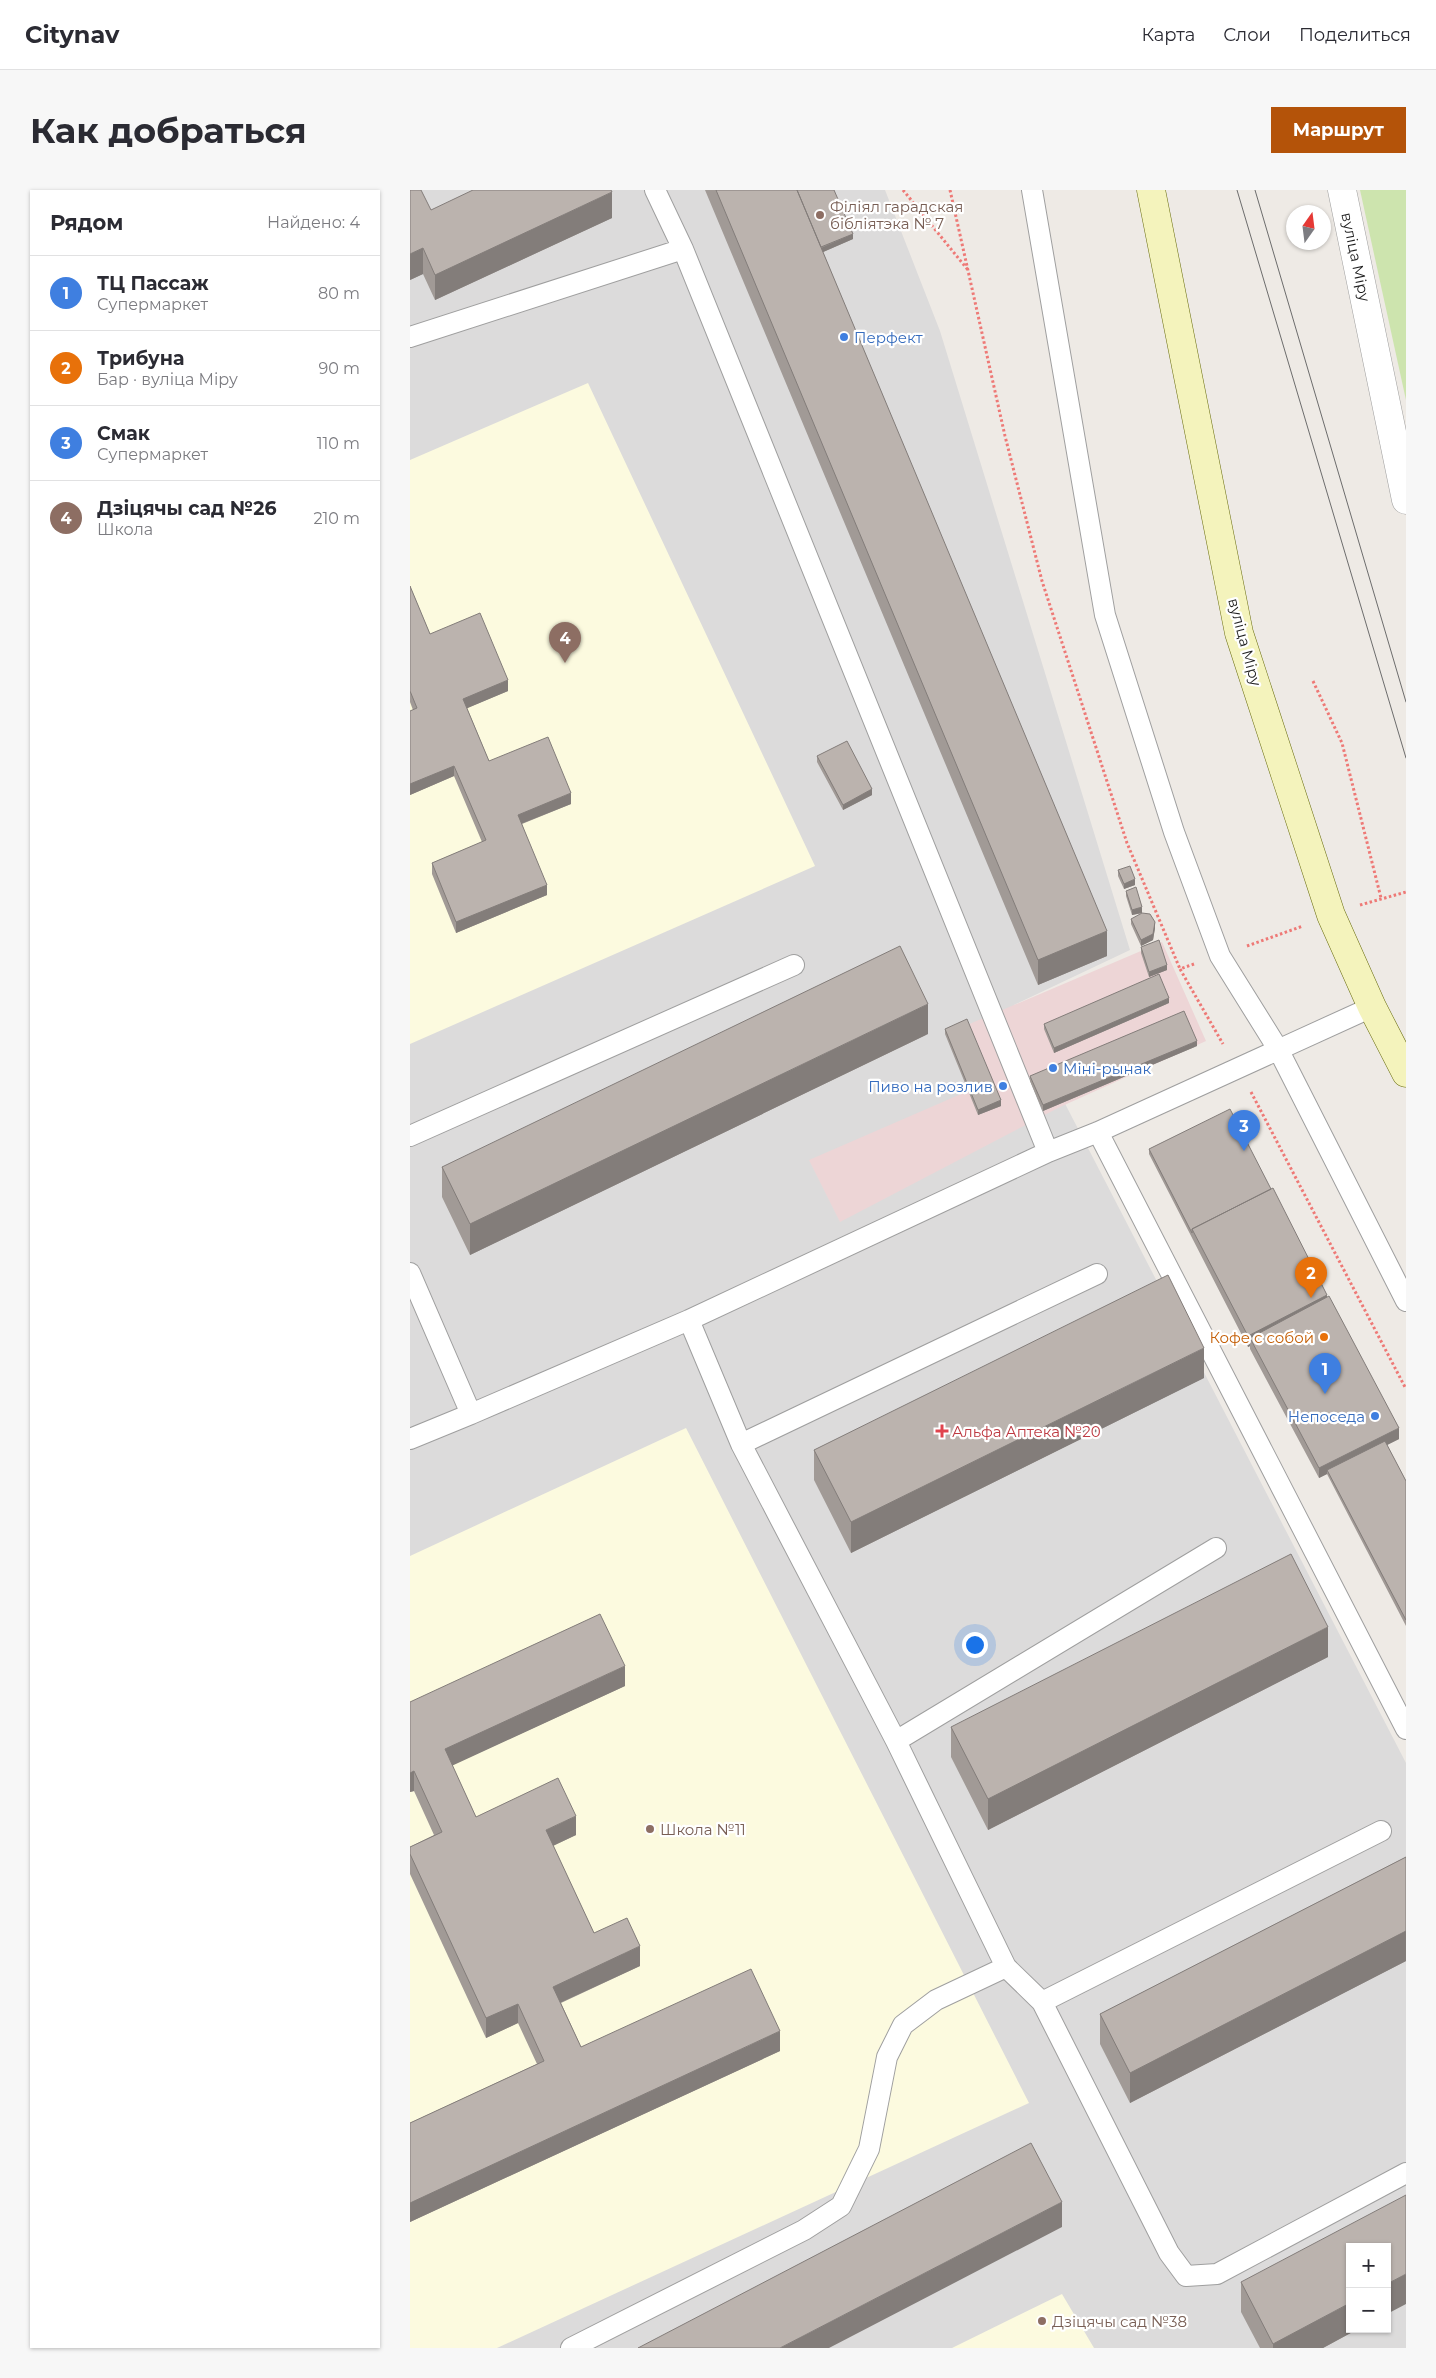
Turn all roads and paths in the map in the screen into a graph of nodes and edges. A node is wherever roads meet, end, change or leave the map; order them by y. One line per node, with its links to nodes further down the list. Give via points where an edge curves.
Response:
1 (655, 190): 7 (lane)
2 (903, 190): 8 (path)
3 (950, 190): 8 (path)
4 (1032, 190): 16 (lane, via 1105,615 1174,832 1220,956)
5 (1151, 190): 15 (main road, вуліца Міру, via 1239,633 1331,915)
6 (1342, 190): 10 (street, вуліца Міру)
7 (683, 249): 9 (lane); 21 (lane)
8 (968, 271): 14 (path, via 1004,436 1042,580 1127,843)
9 (410, 337)
10 (1406, 500)
11 (1314, 681): 12 (path, via 1342,743)
12 (1381, 898)
13 (794, 964): 20 (lane)
14 (1180, 969)
15 (1372, 1007): 16 (lane); 17 (main road, вуліца Міру)
16 (1278, 1049): 19 (lane); 24 (lane)
17 (1406, 1073)
18 (1256, 1101): 26 (path)
19 (1098, 1132): 21 (lane); 31 (lane)
20 (410, 1136)
21 (1048, 1152): 25 (lane)
22 (410, 1273): 27 (lane)
23 (1098, 1274): 29 (lane)
24 (1406, 1301)
25 (689, 1320): 27 (lane); 29 (lane)
26 (1406, 1389)
27 (471, 1414): 28 (lane)
28 (410, 1439)
29 (741, 1444): 32 (lane)
30 (1216, 1548): 32 (lane)
31 (1406, 1729)
32 (896, 1741): 34 (lane)
33 (1381, 1831): 35 (lane)
34 (1006, 1967): 35 (lane); 37 (lane, via 936,2000 902,2025 886,2057 869,2148 841,2206 804,2230)
35 (1042, 2002): 36 (lane, via 1169,2253 1186,2276 1218,2274)
36 (1406, 2173)
37 (571, 2348)

